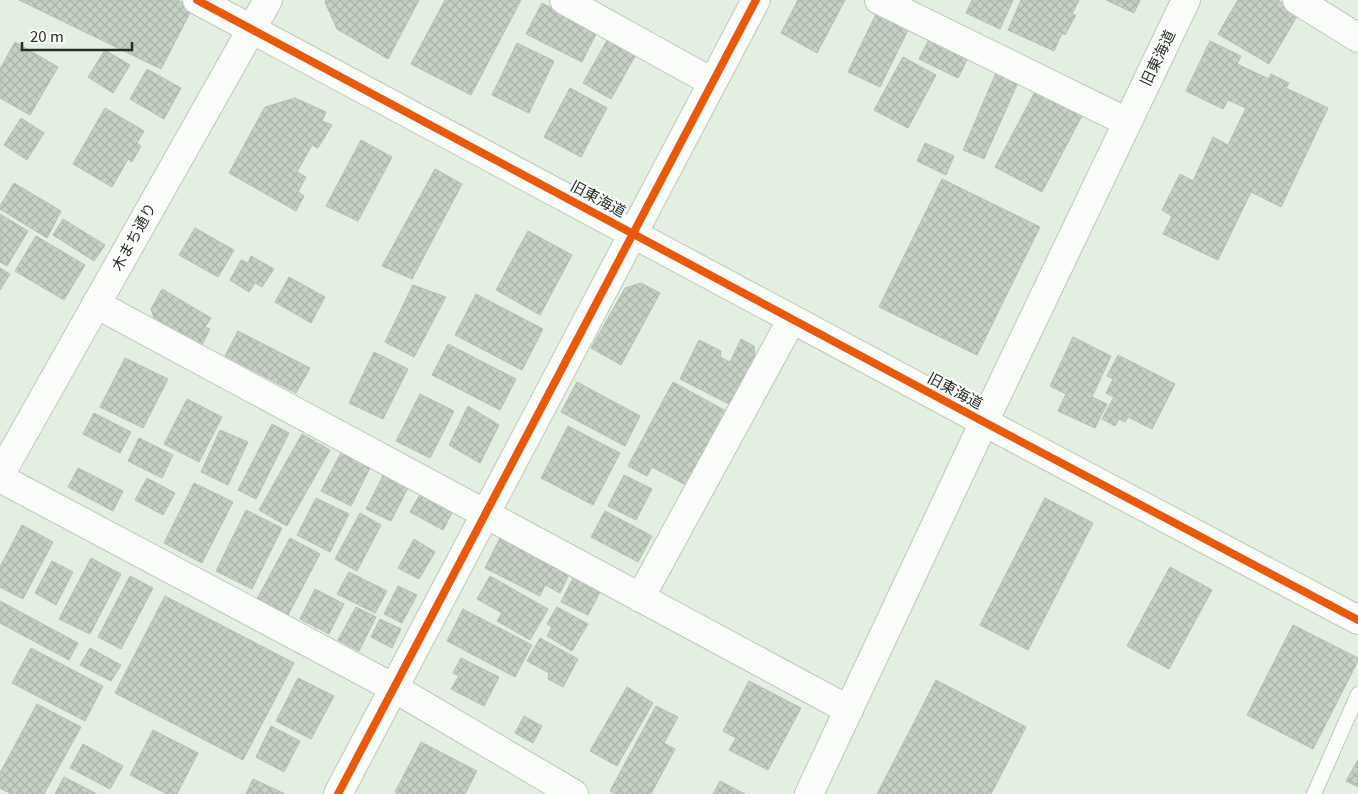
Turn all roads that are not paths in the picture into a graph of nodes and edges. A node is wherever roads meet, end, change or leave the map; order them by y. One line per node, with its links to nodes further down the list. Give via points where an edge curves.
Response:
1 (197, 0): 8 (street, 旧東海道)
2 (268, 0): 8 (street, 木まち通り)
3 (564, 0): 10 (street)
4 (756, 0): 10 (street)
5 (879, 0): 11 (street)
6 (1186, 0): 11 (street, 旧東海道)
7 (1297, 0): 9 (street)
8 (252, 28): 12 (street, 旧東海道); 13 (street, 木まち通り)
9 (1358, 38)
10 (712, 82): 12 (street)
11 (1127, 122): 15 (street, 旧東海道)
12 (633, 234): 14 (street, 旧東海道); 17 (street)
13 (96, 304): 16 (street, 木まち通り); 17 (street)
14 (792, 319): 15 (street, 旧東海道); 18 (street)
15 (984, 422): 19 (street); 22 (street)
16 (0, 476): 20 (street)
17 (485, 514): 18 (street); 20 (street)
18 (640, 598): 22 (street)
19 (1358, 620)
20 (394, 688): 23 (street); 24 (street)
21 (1358, 694): 26 (lane)
22 (848, 710): 25 (street)
23 (338, 794)
24 (574, 794)
25 (809, 794)
26 (1314, 794)

